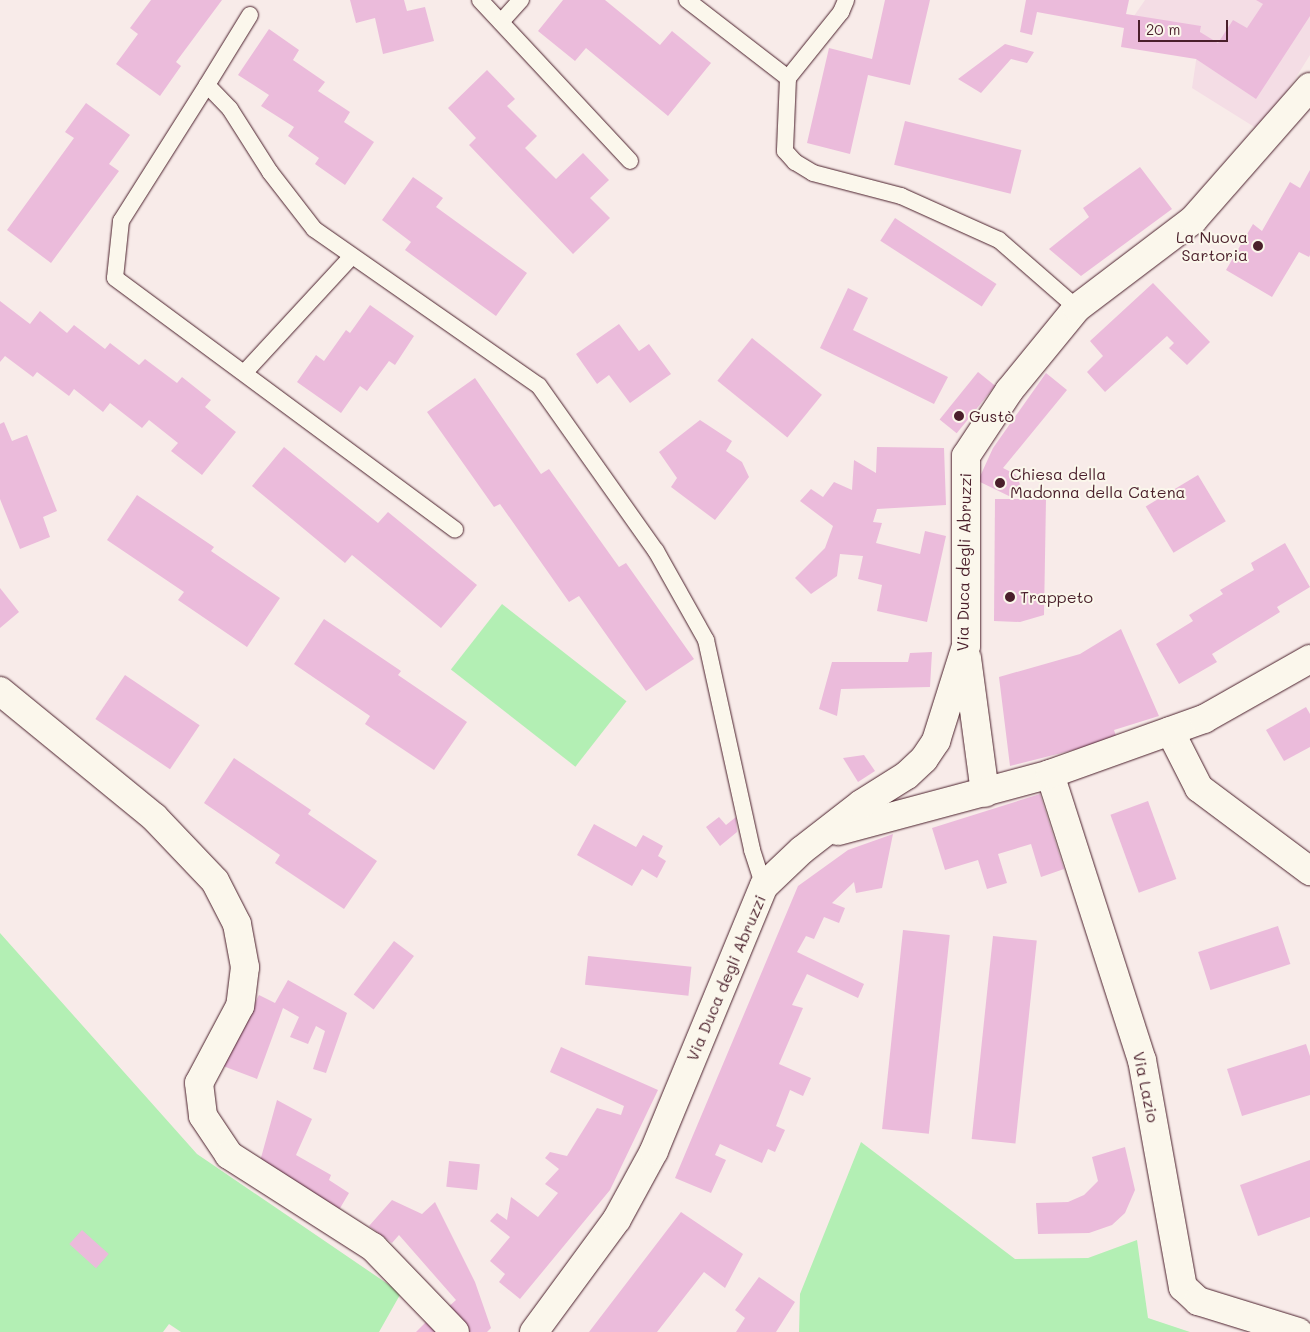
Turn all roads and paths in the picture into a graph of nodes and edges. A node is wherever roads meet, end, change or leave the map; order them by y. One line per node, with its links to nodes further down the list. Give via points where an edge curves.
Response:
1 (480, 0): 6 (lane)
2 (521, 0): 6 (lane)
3 (687, 0): 7 (lane)
4 (846, 0): 7 (lane)
5 (250, 15): 8 (lane)
6 (501, 22): 10 (lane)
7 (788, 78): 12 (lane, via 785,151 794,162 813,173 901,196 999,240)
8 (207, 85): 11 (lane, via 230,109 270,172 314,229); 13 (lane, via 121,221 115,278)
9 (1310, 87): 12 (main road, Via Duca degli Abruzzi, via 1193,220)
10 (630, 161)
11 (351, 257): 13 (lane); 23 (lane, via 539,386 656,551 706,640 729,732 752,850)
12 (1077, 308): 15 (main road, Via Duca degli Abruzzi, via 1009,391 966,456)
13 (245, 372): 14 (lane)
14 (455, 530)
15 (966, 646): 20 (main road); 21 (main road, Via Duca degli Abruzzi, via 945,719 924,760)
16 (1310, 659): 18 (main road, via 1204,719)
17 (0, 691): 24 (main road, via 154,817 215,881 237,924 245,967 240,1006 199,1082 203,1116 229,1155 373,1247)
18 (1170, 731): 19 (main road); 22 (main road, via 1200,788)
19 (1050, 774): 20 (main road); 26 (main road, Via Lazio, via 1142,1060 1184,1287 1198,1301)
20 (985, 793): 21 (main road, via 872,819)
21 (825, 835): 23 (main road, Via Duca degli Abruzzi, via 785,864)
22 (1310, 871)
23 (764, 886): 25 (main road, Via Duca degli Abruzzi, via 654,1151 617,1219)
24 (456, 1332)
25 (534, 1332)
26 (1298, 1332)

